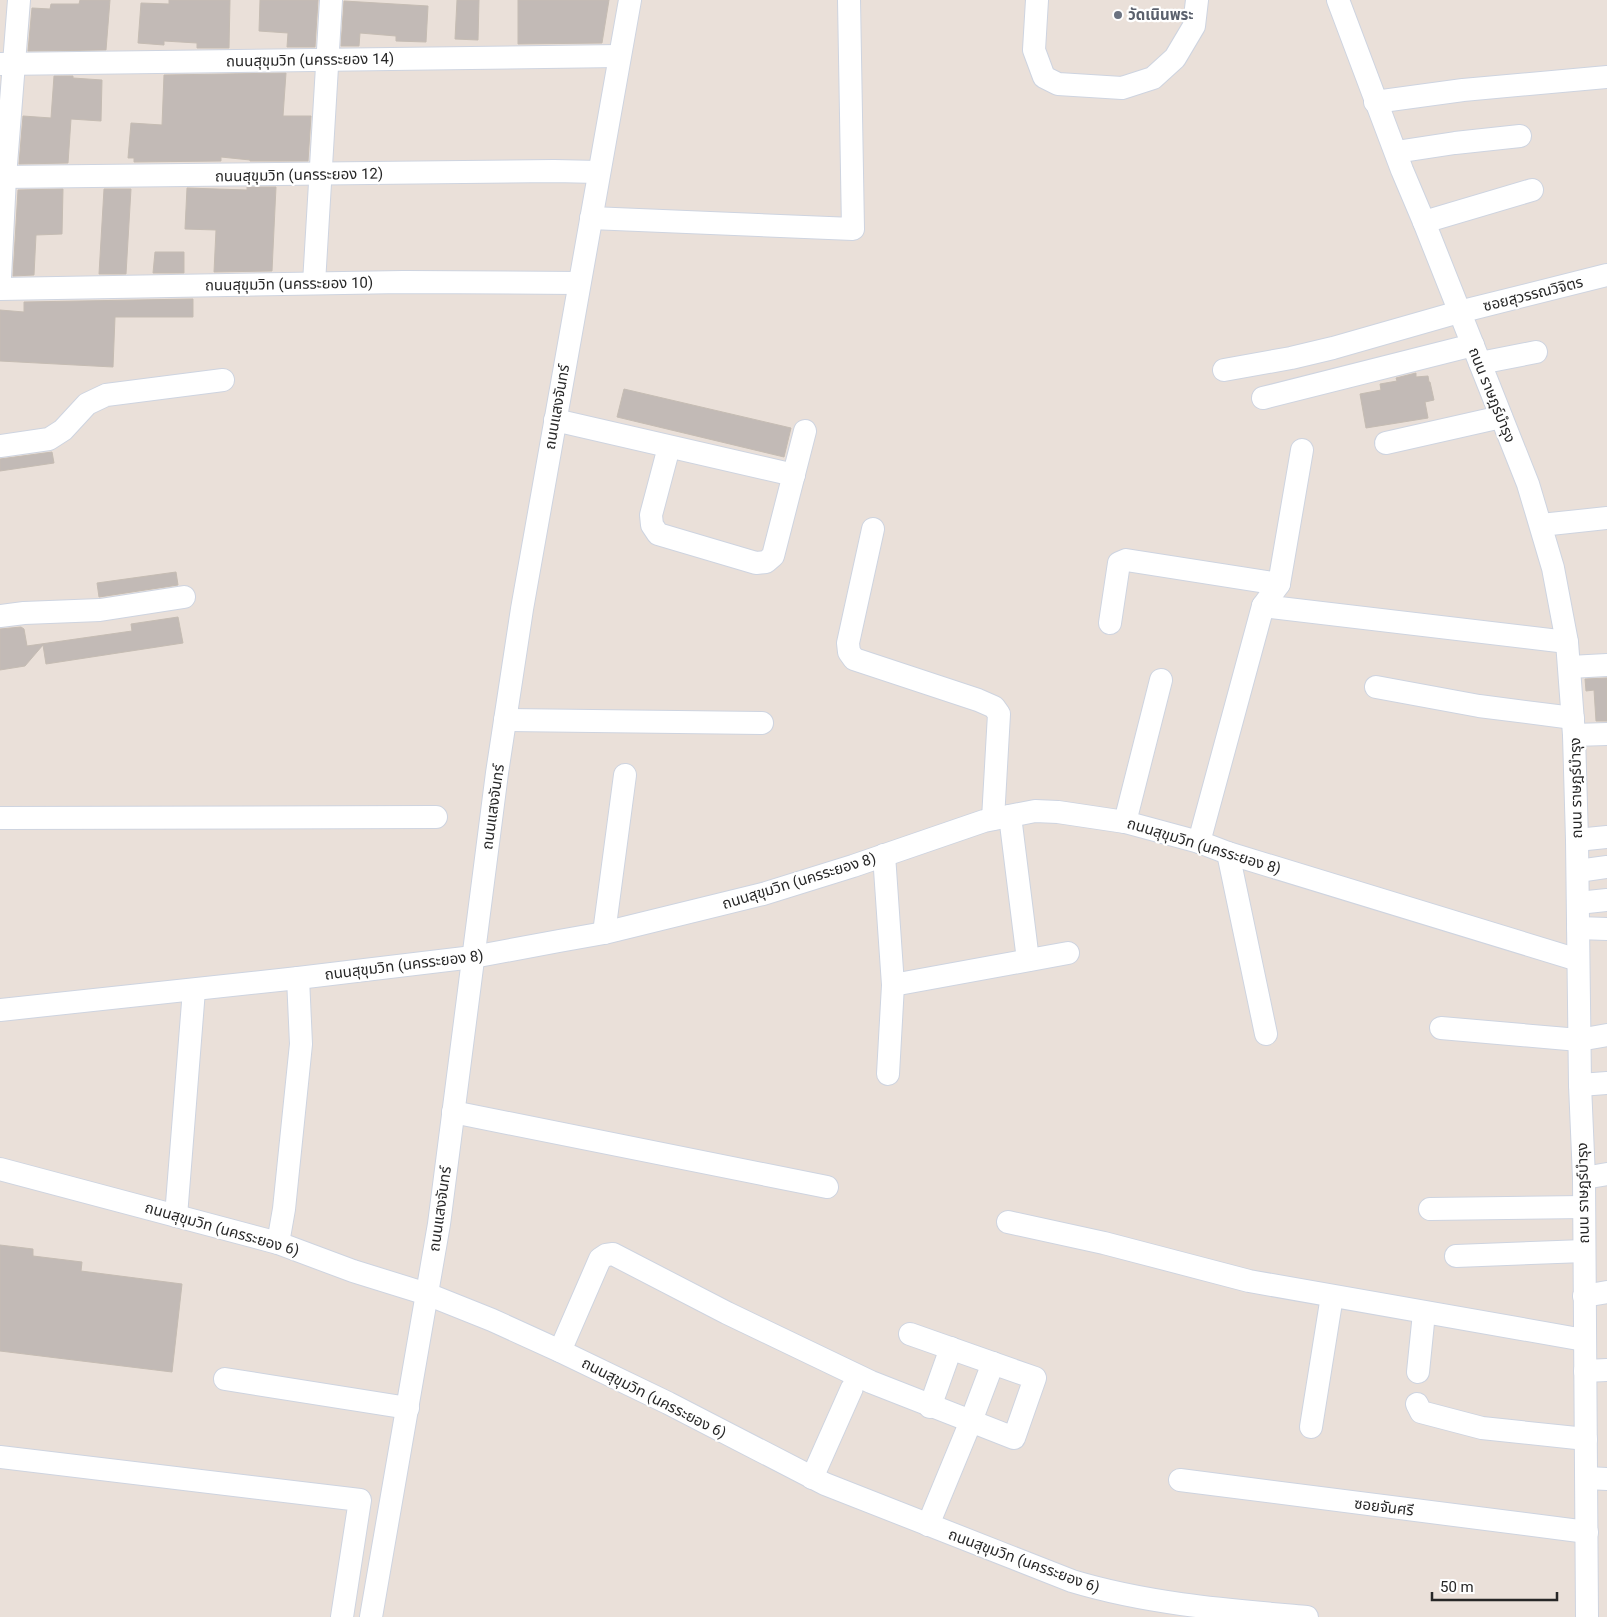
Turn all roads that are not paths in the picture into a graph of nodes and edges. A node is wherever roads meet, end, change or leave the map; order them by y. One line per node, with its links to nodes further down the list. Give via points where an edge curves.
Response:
1 (19, 0): 10 (street)
2 (331, 0): 9 (street)
3 (630, 0): 8 (street, ถนนแสงจันทร์)
4 (849, 0): 19 (street, via 853,229)
5 (1037, 0): 6 (street, via 1034,50 1044,77 1058,84 1122,88 1154,78 1175,58 1194,26)
6 (1197, 0)
7 (1338, 0): 12 (street, ถนน ราษฎร์บำรุง)
8 (619, 56): 9 (street, ถนนสุขุมวิท (นครระยอง 14)); 15 (street, ถนนแสงจันทร์)
9 (329, 59): 10 (street, ถนนสุขุมวิท (นครระยอง 14)); 16 (street)
10 (7, 64): 17 (street)
11 (1607, 77): 12 (street, via 1463,90)
12 (1375, 102): 14 (street, ถนน ราษฎร์บำรุง)
13 (1520, 136): 14 (street)
14 (1396, 152): 20 (street, ถนน ราษฎร์บำรุง)
15 (599, 172): 16 (street, ถนนสุขุมวิท (นครระยอง 12)); 19 (street, ถนนแสงจันทร์)
16 (321, 174): 17 (street, ถนนสุขุมวิท (นครระยอง 12)); 23 (street)
17 (3, 178): 22 (street)
18 (1532, 190): 20 (street)
19 (591, 218): 24 (street, ถนนแสงจันทร์)
20 (1424, 222): 26 (street, ถนน ราษฎร์บำรุง)
21 (1607, 275): 26 (street, ซอยสุวรรณวิจิตร)
22 (0, 278)
23 (314, 283): 24 (street, ถนนสุขุมวิท (นครระยอง 10)); 25 (street, ถนนสุขุมวิท (นครระยอง 10))
24 (579, 283): 33 (street, ถนนแสงจันทร์)
25 (0, 290)
26 (1459, 312): 28 (street, ถนน ราษฎร์บำรุง); 29 (street, ซอยสุวรรณวิจิตร, via 1325,350)
27 (1536, 352): 28 (street)
28 (1477, 354): 31 (street); 32 (street, ถนน ราษฎร์บำรุง)
29 (1224, 370)
30 (223, 380): 36 (street, via 106,395 87,404 64,430 49,439)
31 (1263, 398)
32 (1501, 417): 35 (street); 41 (street, ถนน ราษฎร์บำรุง)
33 (555, 420): 37 (street); 53 (street, ถนนแสงจันทร์)
34 (805, 431): 39 (street)
35 (1386, 443)
36 (0, 446)
37 (669, 447): 39 (street); 39 (street, via 651,516 658,534 756,563 766,562 773,556)
38 (1302, 450): 43 (street)
39 (794, 476)
40 (1607, 518): 41 (street)
41 (1541, 525): 48 (street, ถนน ราษฎร์บำรุง)
42 (873, 529): 60 (street, via 848,643 849,652 854,659 994,707 999,714)
43 (1279, 584): 45 (street); 47 (street, via 1126,560 1119,563)
44 (184, 597): 46 (street, via 100,610)
45 (1263, 606): 48 (street); 64 (street)
46 (0, 616)
47 (1110, 623)
48 (1567, 642): 50 (street, ถนน ราษฎร์บำรุง)
49 (1607, 665): 50 (street)
50 (1570, 667): 55 (street, ถนน ราษฎร์บำรุง)
51 (1161, 680): 61 (street)
52 (1376, 687): 55 (street)
53 (505, 720): 54 (street); 75 (street, ถนนแสงจันทร์)
54 (762, 723)
55 (1574, 726): 56 (street); 63 (street, ถนน ราษฎร์บำรุง)
56 (1607, 734)
57 (625, 776): 73 (street)
58 (436, 817): 59 (street)
59 (0, 818)
60 (1001, 818): 61 (street, ถนนสุขุมวิท (นครระยอง 8), via 1036,811); 66 (street, ถนนสุขุมวิท (นครระยอง 8)); 76 (street)
61 (1125, 822): 64 (street, ถนนสุขุมวิท (นครระยอง 8))
62 (1607, 837): 63 (street)
63 (1577, 840): 68 (street, ถนน ราษฎร์บำรุง)
64 (1198, 842): 65 (street, ถนนสุขุมวิท (นครระยอง 8))
65 (1228, 853): 77 (street, ถนนสุขุมวิท (นครระยอง 8)); 83 (street)
66 (884, 855): 73 (street, ถนนสุขุมวิท (นครระยอง 8), via 763,894); 79 (street)
67 (1607, 867): 68 (street)
68 (1578, 871): 70 (street, ถนน ราษฎร์บำรุง)
69 (1607, 900): 70 (street)
70 (1578, 903): 71 (street, ถนน ราษฎร์บำรุง)
71 (1578, 928): 72 (street); 77 (street, ถนน ราษฎร์บำรุง)
72 (1607, 929)
73 (604, 933): 75 (street, ถนนสุขุมวิท (นครระยอง 8))
74 (1068, 953): 76 (street)
75 (473, 957): 78 (street, ถนนสุขุมวิท (นครระยอง 8)); 89 (street, ถนนแสงจันทร์)
76 (1028, 960): 79 (street)
77 (1578, 960): 85 (street, ถนน ราษฎร์บำรุง)
78 (298, 978): 80 (street, ถนนสุขุมวิท (นครระยอง 8)); 98 (street, via 301,1044)
79 (893, 985): 86 (street)
80 (194, 990): 81 (street, ถนนสุขุมวิท (นครระยอง 8)); 96 (street)
81 (0, 1010)
82 (1441, 1028): 85 (street)
83 (1266, 1034)
84 (1607, 1035): 85 (street)
85 (1579, 1040): 88 (street, ถนน ราษฎร์บำรุง)
86 (888, 1074)
87 (1607, 1083): 88 (street)
88 (1580, 1085): 92 (street, ถนน ราษฎร์บำรุง)
89 (453, 1112): 93 (street); 102 (street, ถนนแสงจันทร์)
90 (0, 1169): 96 (street, ถนนสุขุมวิท (นครระยอง 6))
91 (1607, 1174): 92 (street)
92 (1584, 1178): 94 (street, ถนน ราษฎร์บำรุง)
93 (828, 1187)
94 (1584, 1206): 95 (street); 99 (street, ถนน ราษฎร์บำรุง)
95 (1430, 1209)
96 (176, 1216): 98 (street, ถนนสุขุมวิท (นครระยอง 6))
97 (1008, 1222): 103 (street, via 1249,1281)
98 (278, 1243): 102 (street, ถนนสุขุมวิท (นครระยอง 6))
99 (1584, 1251): 100 (street); 104 (street, ถนน ราษฎร์บำรุง)
100 (1456, 1256)
101 (1607, 1292): 104 (street)
102 (427, 1294): 109 (street, ถนนสุขุมวิท (นครระยอง 6)); 118 (street, ถนนแสงจันทร์)
103 (1332, 1296): 105 (street); 120 (street)
104 (1584, 1296): 107 (street, ถนน ราษฎร์บำรุง)
105 (1424, 1313): 107 (street); 113 (street)
106 (910, 1334): 108 (street)
107 (1584, 1340): 112 (street, ถนน ราษฎร์บำรุง)
108 (952, 1348): 110 (street); 117 (street)
109 (560, 1350): 117 (street, via 600,1259 613,1254 727,1313); 123 (street, ถนนสุขุมวิท (นครระยอง 6))
110 (993, 1363): 119 (street); 119 (street, via 1035,1378 1014,1438)
111 (1607, 1370): 112 (street)
112 (1585, 1371): 121 (street, ถนน ราษฎร์บำรุง)
113 (1418, 1372)
114 (225, 1379): 118 (street)
115 (852, 1388): 123 (street)
116 (1417, 1404): 121 (street, via 1421,1412 1482,1428)
117 (930, 1407): 119 (street)
118 (408, 1408): 129 (street, ถนนแสงจันทร์)
119 (971, 1421): 126 (street)
120 (1311, 1427)
121 (1586, 1439): 124 (street, ถนน ราษฎร์บำรุง)
122 (0, 1457): 128 (street, via 360,1500)
123 (812, 1478): 126 (street, ถนนสุขุมวิท (นครระยอง 6))
124 (1597, 1478): 127 (street, ถนน ราษฎร์บำรุง)
125 (1180, 1480): 127 (street, ซอยจันศรี)
126 (928, 1525): 130 (street, ถนนสุขุมวิท (นครระยอง 6), via 1104,1591 1135,1598)
127 (1587, 1532): 131 (street, ถนน ราษฎร์บำรุง)
128 (342, 1617)
129 (371, 1617)
130 (1307, 1617)
131 (1587, 1617)

